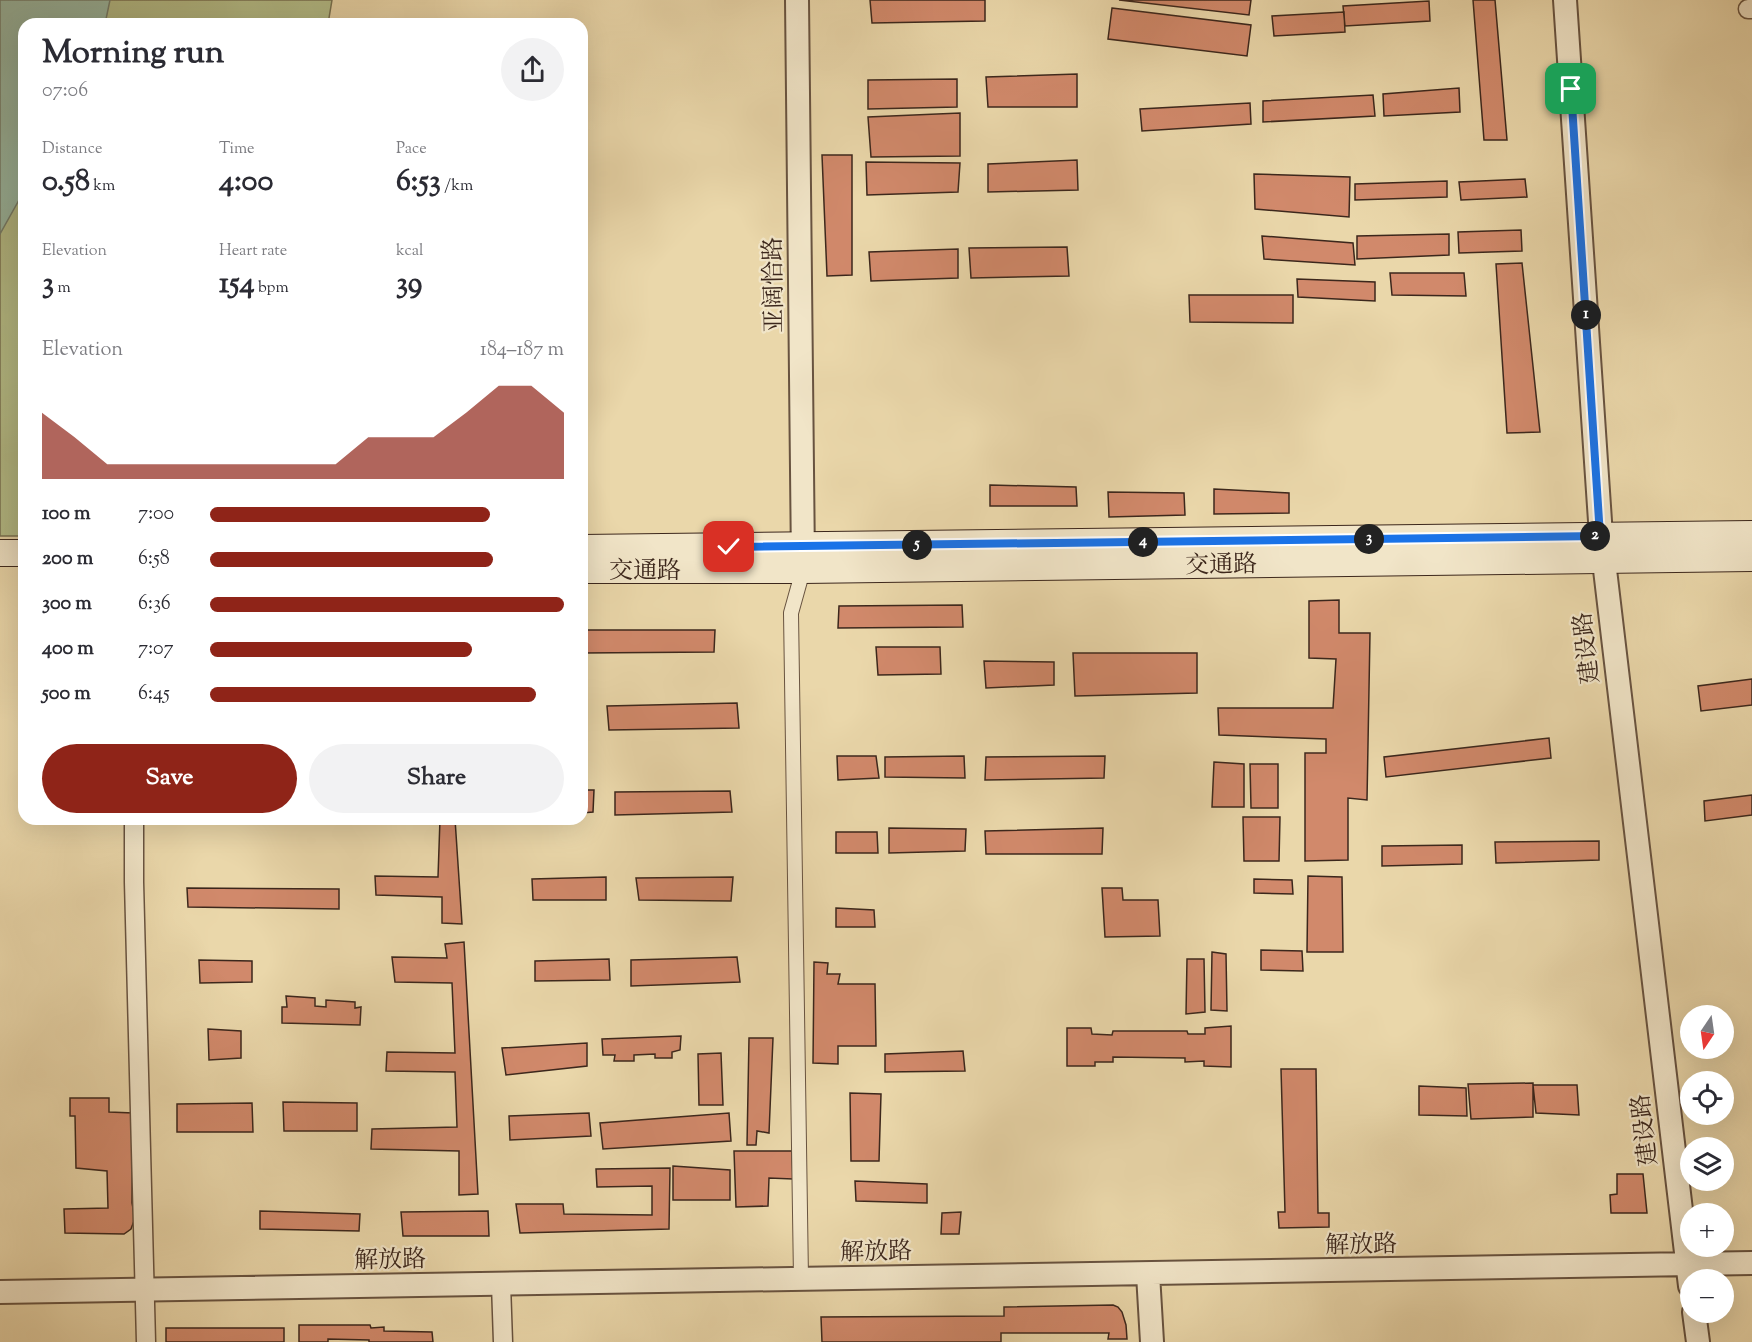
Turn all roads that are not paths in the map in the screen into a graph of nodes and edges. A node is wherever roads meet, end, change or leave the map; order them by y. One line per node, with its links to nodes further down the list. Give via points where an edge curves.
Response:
1 (796, 0): 9 (street, 亚阔恰路)
2 (1565, 0): 4 (street, 建设路)
3 (1752, 534): 4 (main road)
4 (1602, 547): 8 (main road, 交通路); 9 (main road, 交通路); 15 (street, 建设路)
5 (588, 548): 9 (main road)
6 (0, 553): 7 (main road)
7 (18, 553)
8 (1752, 558)
9 (803, 559): 12 (main road, 交通路); 19 (street, via 791,613)
10 (0, 570): 11 (main road)
11 (18, 570)
12 (588, 570)
13 (134, 825): 21 (street)
14 (1752, 1263): 16 (street, 解放路)
15 (1688, 1269)
16 (1723, 1269)
17 (1148, 1274): 18 (street, 解放路); 19 (street, 解放路); 26 (street)
18 (1680, 1276)
19 (801, 1279): 20 (street, 解放路)
20 (501, 1284): 21 (street, 解放路); 25 (street)
21 (144, 1290): 22 (street, 解放路); 24 (street)
22 (0, 1292)
23 (1695, 1323): 27 (street)
24 (146, 1342)
25 (504, 1342)
26 (1152, 1342)
27 (1698, 1342)

